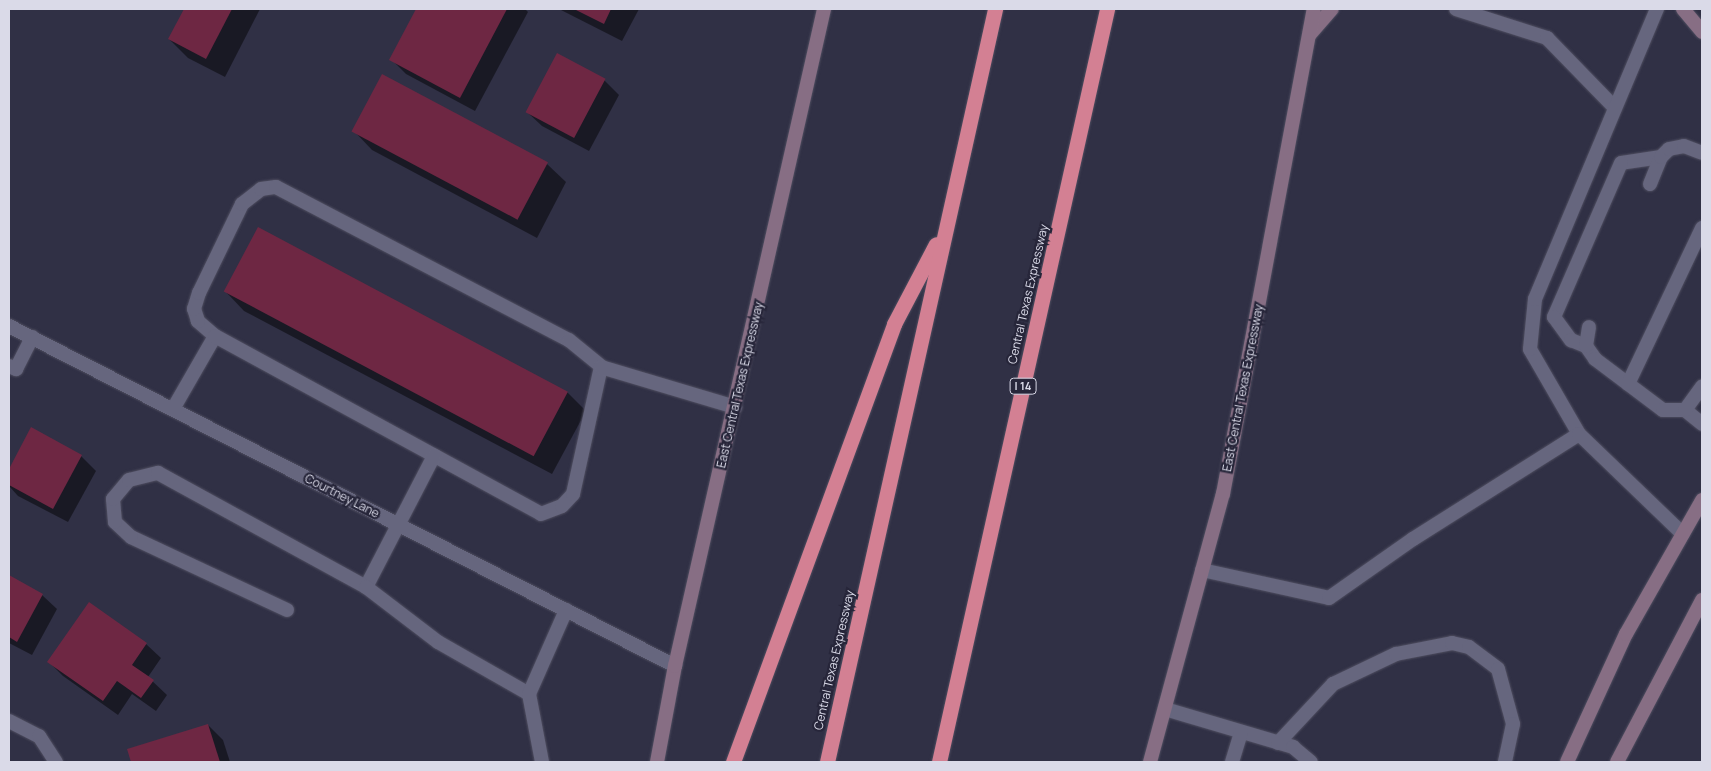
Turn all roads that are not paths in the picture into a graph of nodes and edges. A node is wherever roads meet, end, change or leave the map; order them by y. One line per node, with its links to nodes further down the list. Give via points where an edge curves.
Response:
1 (824, 9): 26 (main road, East Central Texas Expressway)
2 (995, 9): 15 (highway, Central Texas Expressway)
3 (1107, 9): 51 (highway, Central Texas Expressway / I 14)
4 (1314, 9): 10 (main road, East Central Texas Expressway)
5 (1332, 9): 10 (main road)
6 (1456, 9): 11 (street, via 1547,38)
7 (1657, 9): 11 (street)
8 (1683, 9): 9 (main road)
9 (1702, 32)
10 (1309, 35): 35 (main road, East Central Texas Expressway, via 1223,494)
11 (1614, 107): 30 (street, via 1535,299 1530,349)
12 (1702, 153): 13 (street, via 1684,146 1669,149)
13 (1661, 157): 14 (street); 21 (street, via 1621,164 1554,317 1571,340)
14 (1650, 184)
15 (946, 225): 49 (highway, via 894,324); 50 (highway, Central Texas Expressway)
16 (1702, 228): 24 (street)
17 (9, 326): 20 (street, Courtney Lane)
18 (1589, 327): 21 (street)
19 (215, 336): 23 (street, via 198,321 194,309 199,294 242,204 261,189 276,187 569,340); 27 (street); 31 (street)
20 (32, 337): 22 (street, via 16,369); 27 (street, Courtney Lane)
21 (1586, 346): 24 (street, via 1595,359)
22 (9, 366)
23 (602, 367): 26 (street); 31 (street, via 572,494 562,506 541,514)
24 (1628, 384): 28 (street, via 1663,410)
25 (1702, 386): 28 (street)
26 (735, 408): 40 (main road, East Central Texas Expressway)
27 (173, 410): 33 (street, Courtney Lane)
28 (1685, 410): 29 (street)
29 (1702, 424)
30 (1578, 434): 34 (street); 35 (street, via 1413,539 1329,598)
31 (434, 456): 33 (street)
32 (1702, 500): 34 (main road)
33 (397, 524): 36 (street); 39 (street, Courtney Lane)
34 (1683, 534): 56 (main road, via 1626,634)
35 (1202, 570): 42 (main road, East Central Texas Expressway)
36 (366, 587): 38 (street, via 158,473 129,480 113,499 115,522 131,537); 41 (street, via 438,642)
37 (1702, 600): 57 (main road)
38 (287, 610)
39 (566, 610): 40 (street, Courtney Lane); 41 (street)
40 (675, 666): 48 (main road, East Central Texas Expressway)
41 (529, 694): 47 (street)
42 (1165, 709): 44 (street); 52 (main road, East Central Texas Expressway)
43 (9, 721): 46 (street, via 39,736)
44 (1241, 732): 45 (street); 53 (street)
45 (1278, 743): 54 (street, via 1293,747); 55 (street, via 1333,684 1396,654 1452,643 1469,647 1498,669 1513,724)
46 (56, 762)
47 (542, 762)
48 (657, 762)
49 (733, 762)
50 (827, 762)
51 (939, 762)
52 (1150, 762)
53 (1232, 762)
54 (1310, 762)
55 (1505, 762)
56 (1567, 762)
57 (1617, 762)

